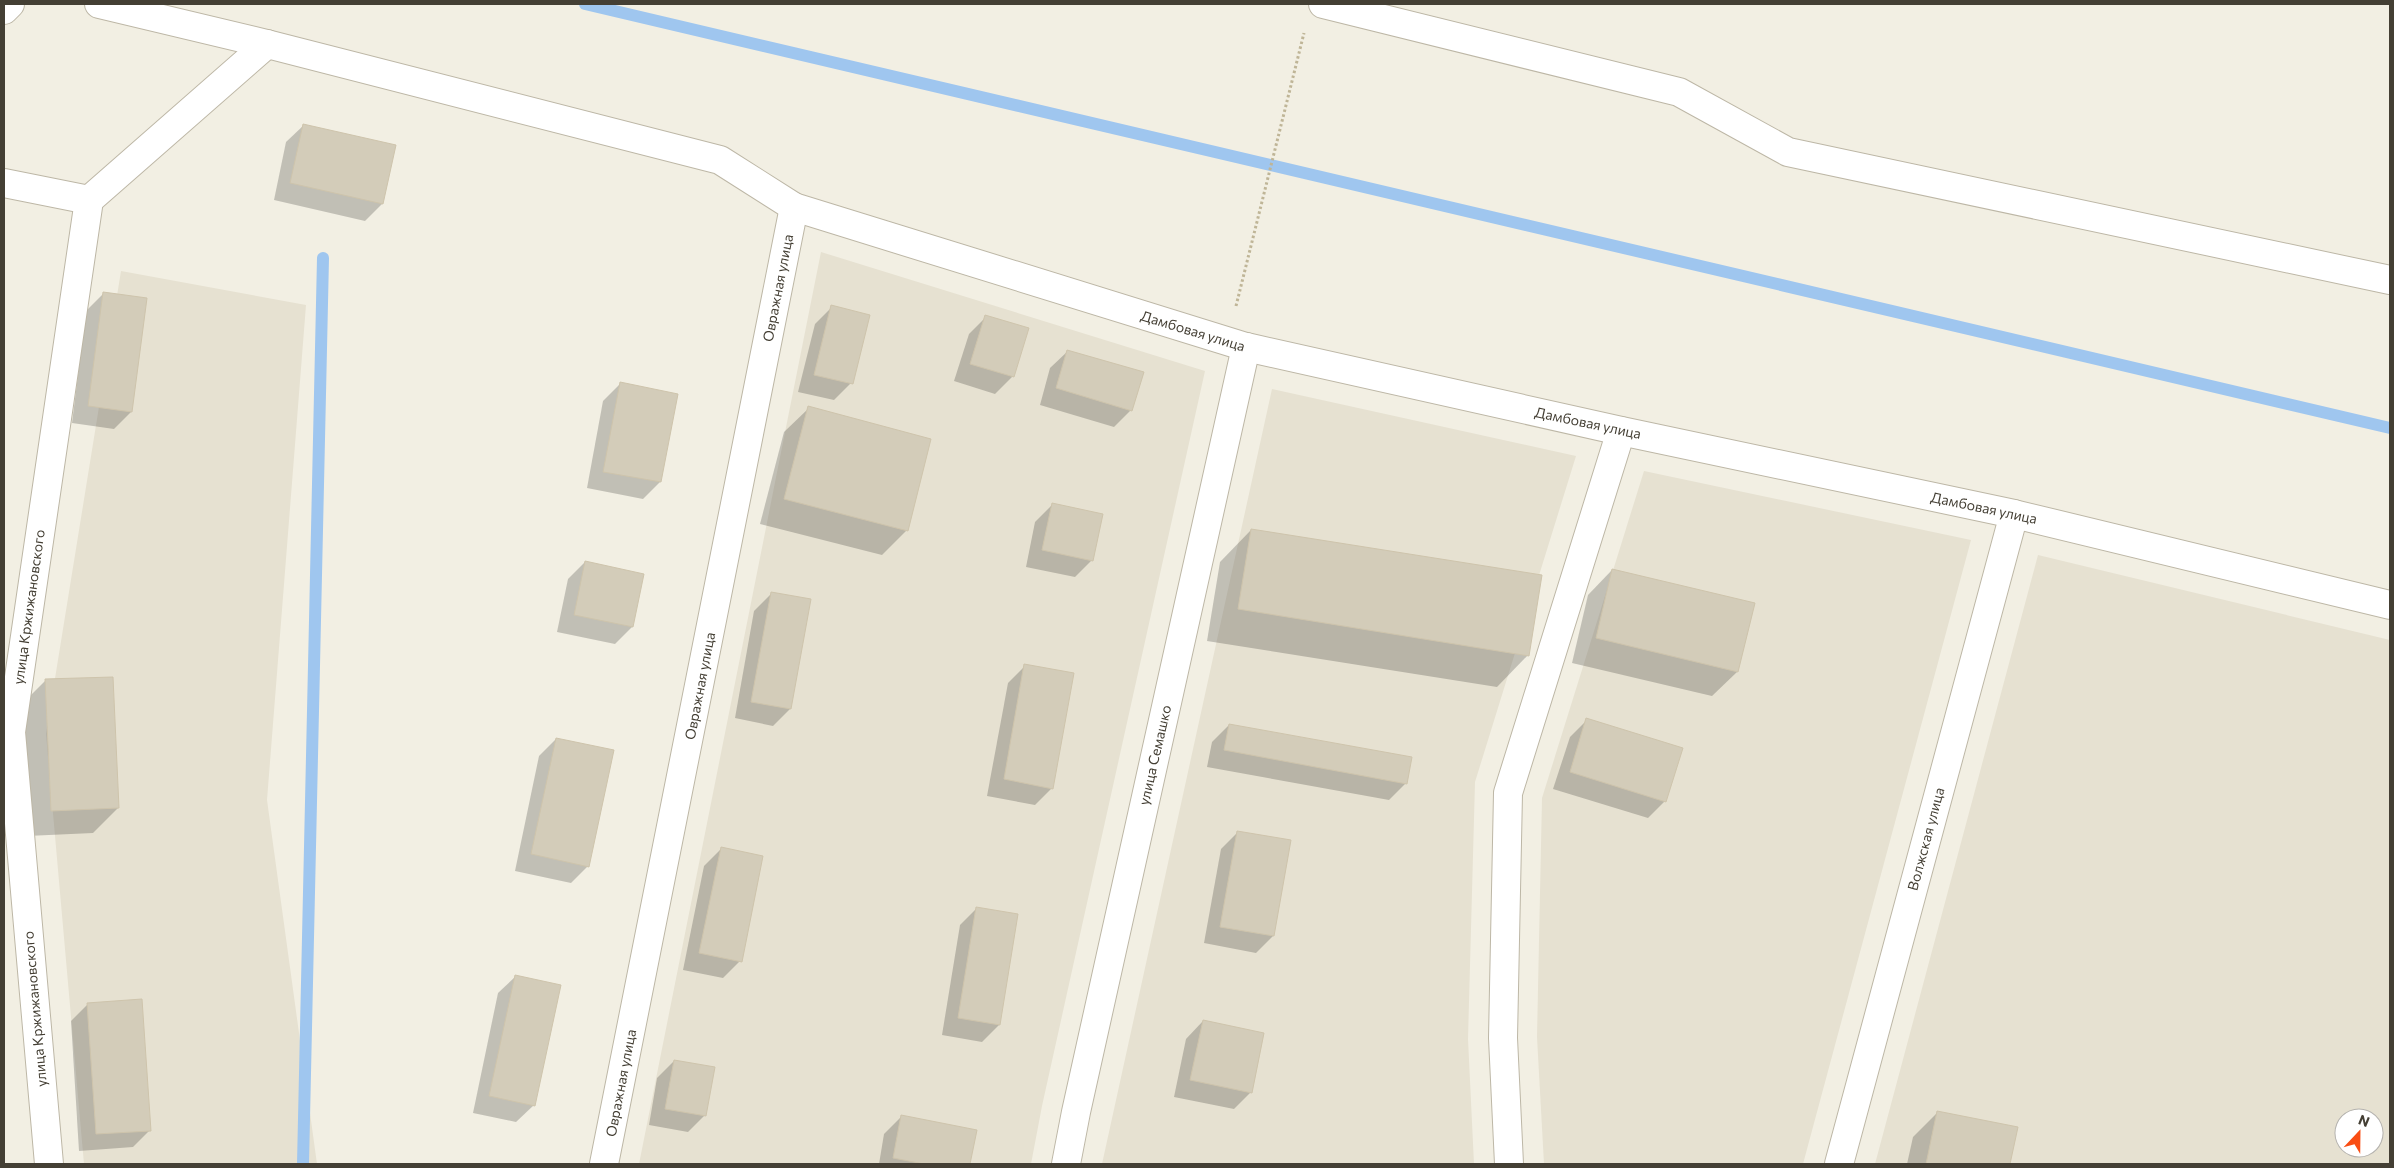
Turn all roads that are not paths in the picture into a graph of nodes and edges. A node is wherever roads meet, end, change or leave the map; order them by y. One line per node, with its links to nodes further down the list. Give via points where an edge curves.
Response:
1 (10, 4): 4 (street)
2 (99, 4): 5 (street, Дамбовая улица)
3 (1323, 4): 9 (street, via 1679,92 1788,152)
4 (4, 10)
5 (267, 44): 7 (street); 8 (street, Дамбовая улица, via 720,160)
6 (4, 183): 7 (street)
7 (89, 200): 14 (street, улица Кржижановского, via 11,732)
8 (794, 207): 10 (street, Дамбовая улица); 15 (street, Овражная улица)
9 (2390, 280)
10 (1236, 344): 11 (street, Дамбовая улица); 16 (street, улица Семашко)
11 (1621, 430): 12 (street, Дамбовая улица); 17 (street, via 1508,792 1503,1038)
12 (2014, 514): 13 (street, Дамбовая улица); 18 (street, Волжская улица)
13 (2390, 604)
14 (49, 1164)
15 (604, 1164)
16 (1066, 1164)
17 (1509, 1164)
18 (1839, 1164)

